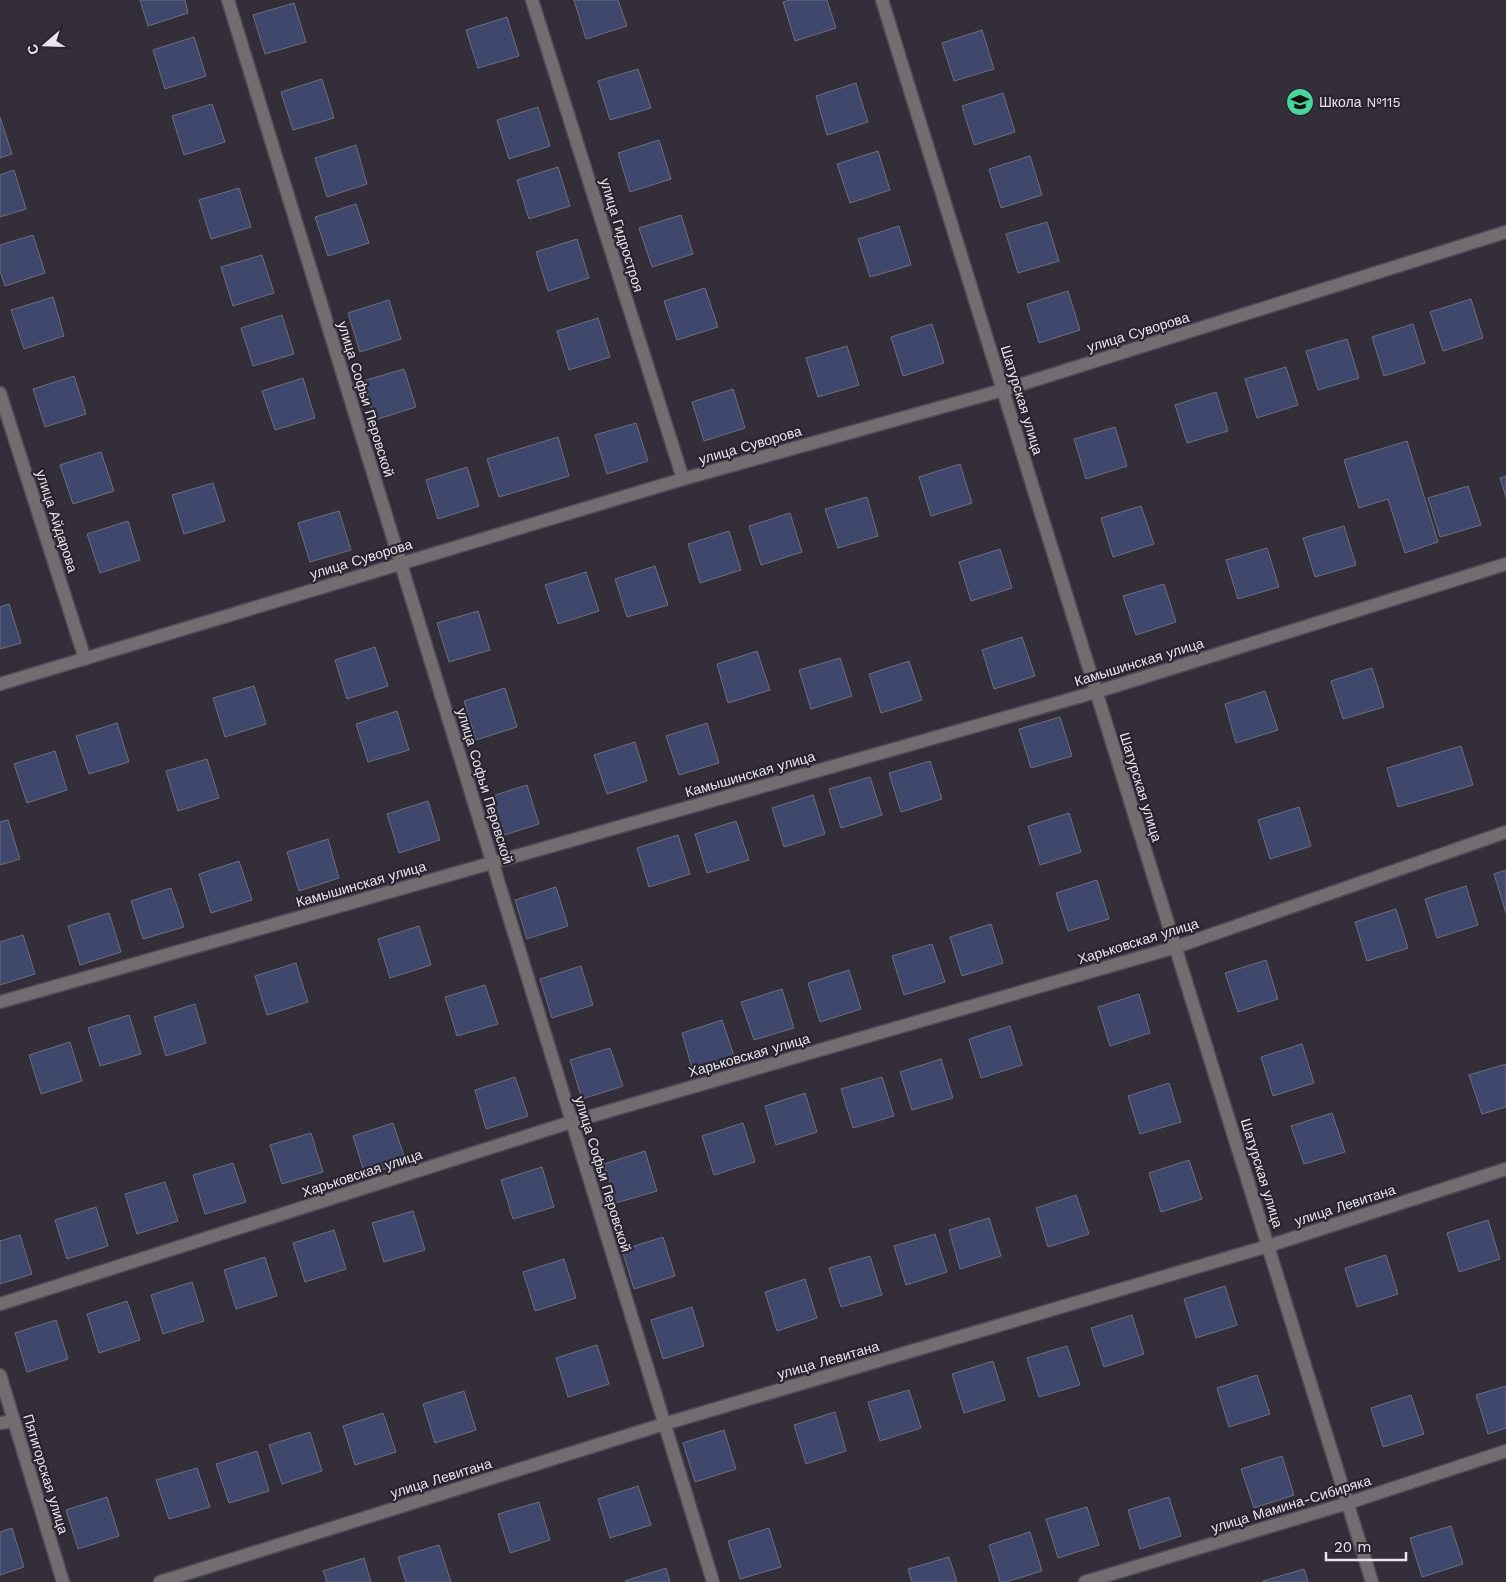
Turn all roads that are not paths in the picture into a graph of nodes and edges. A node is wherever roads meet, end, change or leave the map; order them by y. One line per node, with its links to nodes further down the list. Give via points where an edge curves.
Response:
1 (228, 0): 8 (street, улица Софьи Перовской)
2 (532, 0): 7 (street, улица Гидростроя)
3 (886, 1): 5 (street, Шатурская улица)
4 (1506, 232): 5 (street, улица Суворова)
5 (1003, 390): 7 (street, улица Суворова); 12 (street, Шатурская улица)
6 (0, 393): 10 (street, улица Айдарова)
7 (683, 479): 8 (street, улица Суворова)
8 (401, 563): 10 (street, улица Суворова); 14 (street, улица Софьи Перовской)
9 (1506, 564): 12 (street, Камышинская улица)
10 (85, 659): 11 (street, улица Суворова)
11 (0, 684)
12 (1096, 692): 14 (street, Камышинская улица); 15 (street, Шатурская улица)
13 (1506, 832): 15 (street, Харьковская улица)
14 (493, 862): 16 (street, Камышинская улица); 17 (street, улица Софьи Перовской)
15 (1176, 947): 17 (street, Харьковская улица); 19 (street, Шатурская улица)
16 (0, 1002)
17 (571, 1122): 20 (street, Харьковская улица); 24 (street, улица Софьи Перовской)
18 (1506, 1169): 19 (street, улица Левитана)
19 (1268, 1246): 24 (street, улица Левитана); 26 (street, Шатурская улица)
20 (0, 1304)
21 (0, 1375): 22 (street, Пятигорская улица)
22 (14, 1421): 23 (street); 27 (street, Пятигорская улица)
23 (0, 1423)
24 (664, 1424): 28 (street, улица Левитана); 29 (street, улица Софьи Перовской)
25 (1506, 1451): 26 (street, улица Мамина-Сибиряка)
26 (1348, 1503): 30 (street, улица Мамина-Сибиряка); 31 (street, Шатурская улица)
27 (63, 1582)
28 (160, 1582)
29 (713, 1582)
30 (1085, 1582)
31 (1372, 1582)

